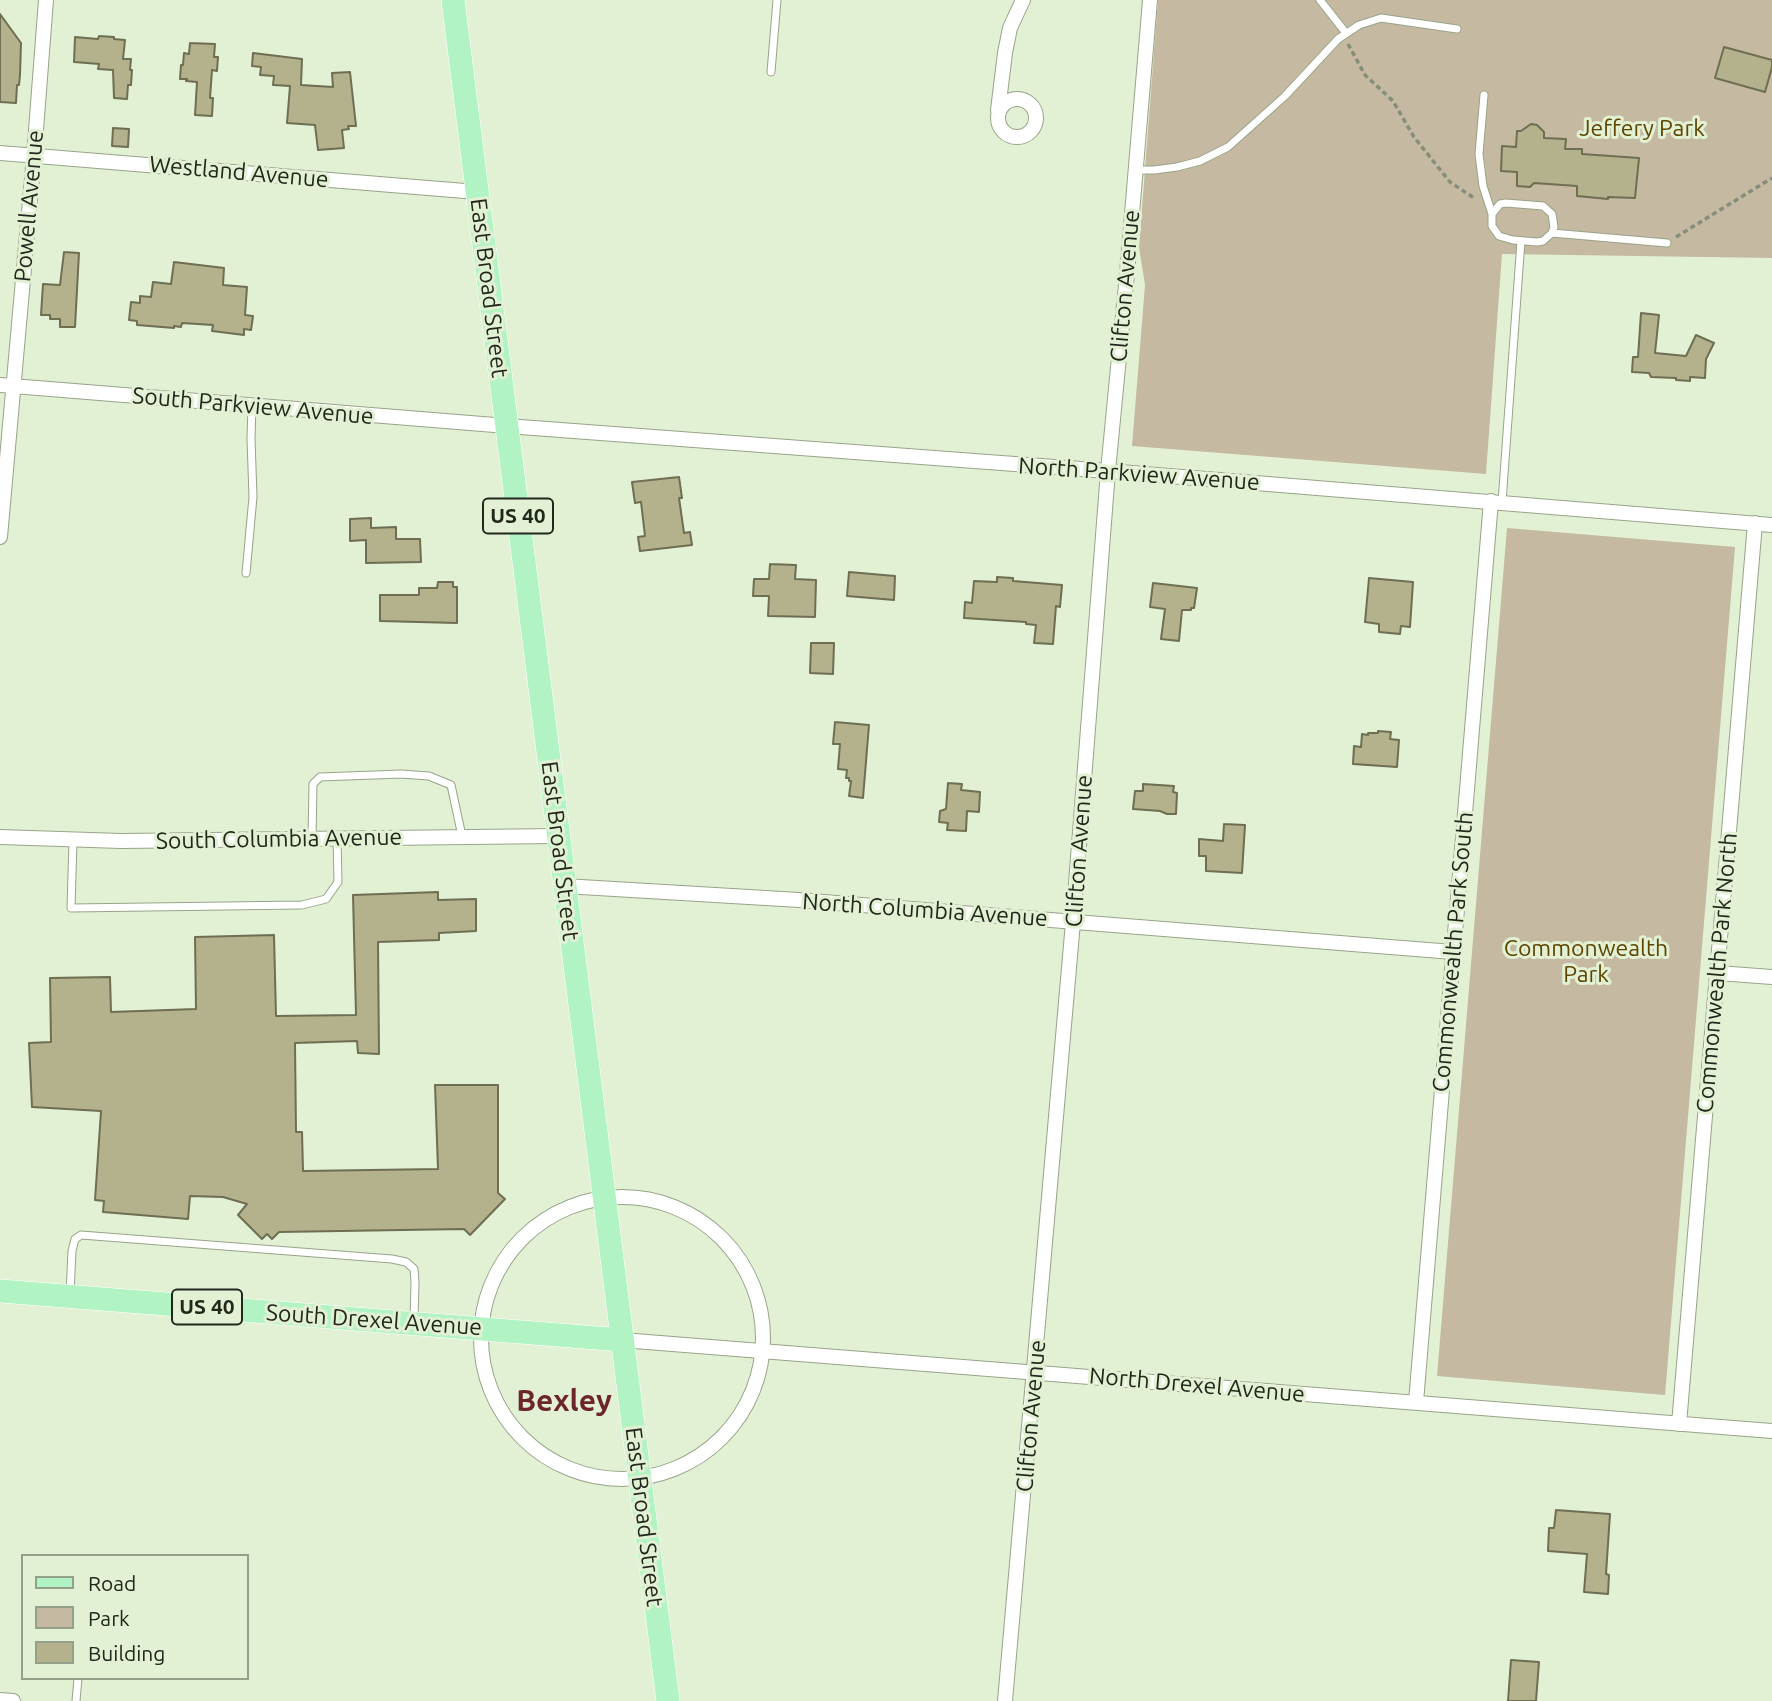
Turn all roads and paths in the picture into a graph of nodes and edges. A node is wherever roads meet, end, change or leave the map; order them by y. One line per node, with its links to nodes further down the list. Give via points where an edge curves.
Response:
1 (46, 0): 13 (street, Powell Avenue)
2 (453, 0): 16 (main road, East Broad Street / US 40)
3 (777, 0): 9 (lane)
4 (1023, 0): 11 (street, via 1010,28)
5 (1149, 0): 14 (street, Clifton Avenue)
6 (1320, 0): 8 (lane)
7 (1457, 29): 8 (lane, via 1381,18)
8 (1346, 33): 14 (lane, via 1228,148 1177,167); 17 (path, via 1348,47 1365,75 1393,101 1414,137 1450,182)
9 (771, 72)
10 (1483, 95): 17 (lane, via 1479,154)
11 (998, 117)
12 (0, 153): 13 (street, Westland Avenue)
13 (34, 156): 16 (street, Westland Avenue); 22 (street, Powell Avenue)
14 (1135, 170): 25 (street, Clifton Avenue)
15 (1772, 178): 21 (path)
16 (477, 192): 24 (main road, East Broad Street / US 40)
17 (1489, 204): 18 (lane)
18 (1492, 214): 19 (lane, via 1506,202 1544,206 1554,220); 20 (lane, via 1495,231)
19 (1552, 233): 20 (lane, via 1543,241); 21 (lane)
20 (1521, 241): 26 (lane)
21 (1667, 243)
22 (6, 386): 23 (street, South Parkview Avenue); 29 (street, Powell Avenue)
23 (252, 405): 24 (street, South Parkview Avenue); 30 (lane, via 253,496)
24 (507, 426): 25 (street, North Parkview Avenue); 32 (main road, East Broad Street / US 40)
25 (1108, 471): 26 (street, North Parkview Avenue); 38 (street, Clifton Avenue)
26 (1496, 502): 27 (street, North Parkview Avenue); 39 (street, Commonwealth Park South)
27 (1755, 523): 28 (street, North Parkview Avenue); 40 (street, Commonwealth Park North)
28 (1772, 524)
29 (0, 537)
30 (246, 573)
31 (461, 836): 32 (street, South Columbia Avenue); 34 (street, South Columbia Avenue); 35 (lane, via 450,785 429,776 401,774 320,777 313,784)
32 (558, 836): 37 (main road, East Broad Street / US 40)
33 (0, 837): 36 (street, South Columbia Avenue)
34 (337, 838): 35 (street, South Columbia Avenue); 36 (lane, via 338,883 326,899 302,905 71,908)
35 (312, 839): 36 (street, South Columbia Avenue)
36 (73, 840)
37 (564, 886): 38 (street, North Columbia Avenue); 42 (main road, East Broad Street / US 40)
38 (1073, 922): 39 (street, North Columbia Avenue); 49 (street, Clifton Avenue)
39 (1453, 951): 50 (street, Commonwealth Park South)
40 (1718, 973): 41 (street); 51 (street, Commonwealth Park North)
41 (1772, 977)
42 (605, 1198): 46 (street, via 557,1212 519,1240 492,1282); 47 (main road, East Broad Street / US 40); 48 (street, via 667,1203 696,1216 721,1236 740,1259 755,1289 762,1319)
43 (0, 1291): 44 (main road, South Drexel Avenue / US 40)
44 (69, 1296): 45 (main road, South Drexel Avenue / US 40); 45 (lane, via 72,1251 81,1234 406,1262 414,1269)
45 (414, 1323): 46 (main road, South Drexel Avenue / US 40)
46 (481, 1329): 47 (main road, South Drexel Avenue / US 40); 53 (street, via 489,1385 513,1430 556,1463 581,1474)
47 (622, 1340): 48 (street, North Drexel Avenue); 53 (main road, East Broad Street)
48 (762, 1350): 49 (street, North Drexel Avenue); 53 (street, via 758,1378 748,1401 724,1435 685,1464)
49 (1035, 1372): 50 (street, North Drexel Avenue); 59 (street, Clifton Avenue)
50 (1416, 1402): 51 (street, North Drexel Avenue)
51 (1679, 1424): 52 (street, North Drexel Avenue)
52 (1772, 1431)
53 (639, 1478): 58 (main road, East Broad Street)
54 (78, 1680): 57 (lane)
55 (0, 1700): 56 (street)
56 (13, 1701)
57 (76, 1701)
58 (668, 1701)
59 (1005, 1701)

